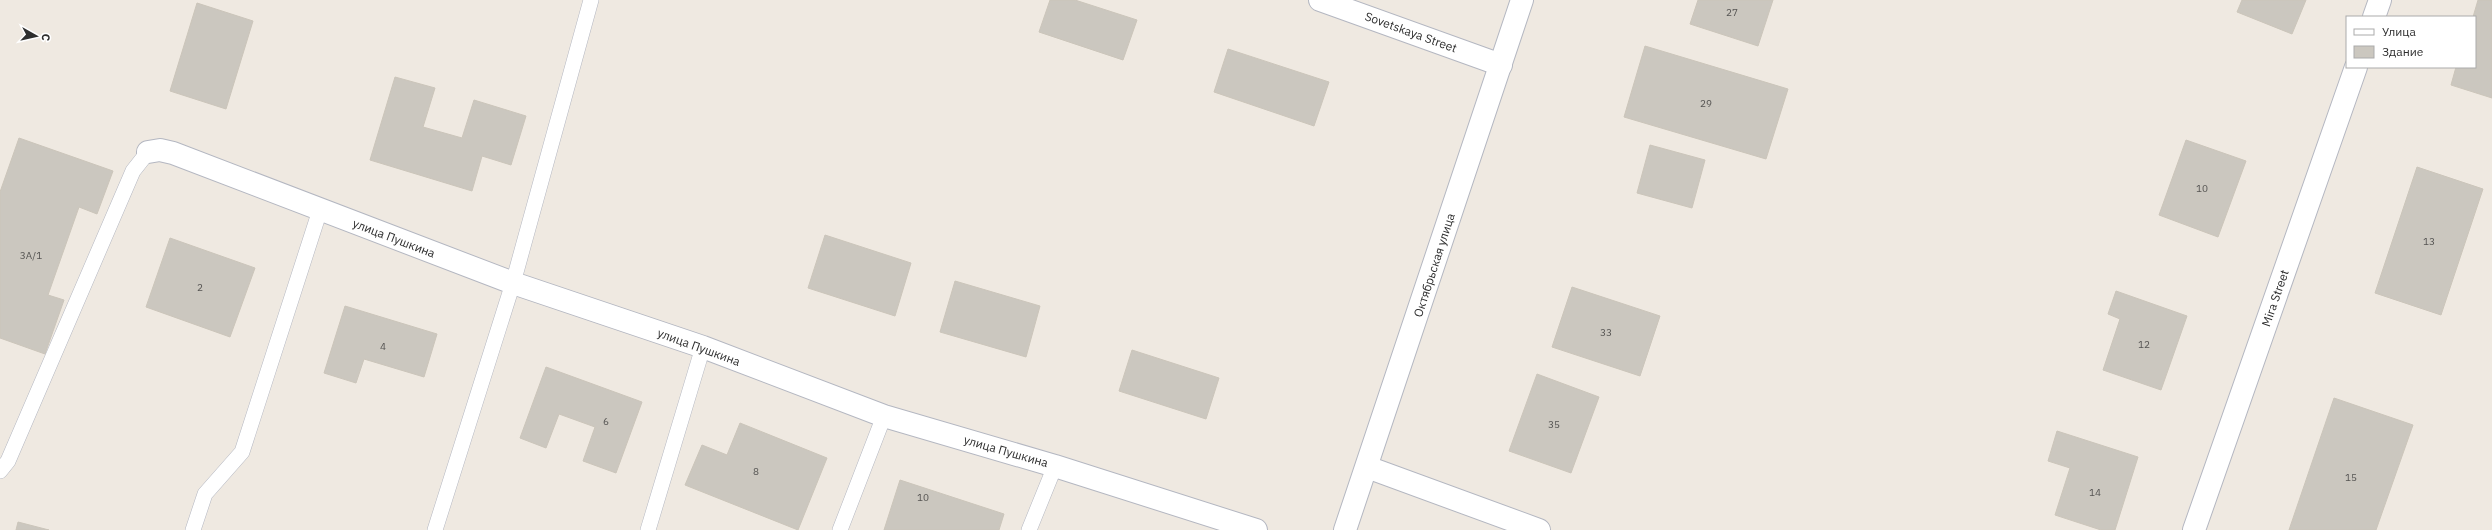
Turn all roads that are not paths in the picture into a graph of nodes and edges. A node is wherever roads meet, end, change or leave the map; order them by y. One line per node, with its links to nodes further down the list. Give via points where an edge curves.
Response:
1 (591, 0): 10 (lane)
2 (1320, 0): 6 (street, Sovetskaya Street)
3 (1522, 0): 6 (street, Октябрьская улица)
4 (2380, 0): 5 (street)
5 (2374, 16)
6 (1501, 65): 14 (street, Октябрьская улица)
7 (2356, 68): 24 (street, Mira Street)
8 (148, 152): 9 (street, улица Пушкина, via 160,150 173,153); 15 (lane, via 133,171 8,461)
9 (320, 210): 10 (street, улица Пушкина); 16 (lane, via 242,452 205,494)
10 (513, 283): 11 (street, улица Пушкина); 17 (lane)
11 (703, 347): 12 (street, улица Пушкина); 18 (lane)
12 (884, 416): 13 (street, улица Пушкина); 19 (lane)
13 (1055, 466): 20 (lane); 21 (street, улица Пушкина)
14 (1367, 467): 22 (street, Октябрьская улица); 23 (street)
15 (0, 471)
16 (193, 530)
17 (435, 530)
18 (648, 530)
19 (840, 530)
20 (1029, 530)
21 (1256, 530)
22 (1344, 530)
23 (1539, 530)
24 (2194, 530)

